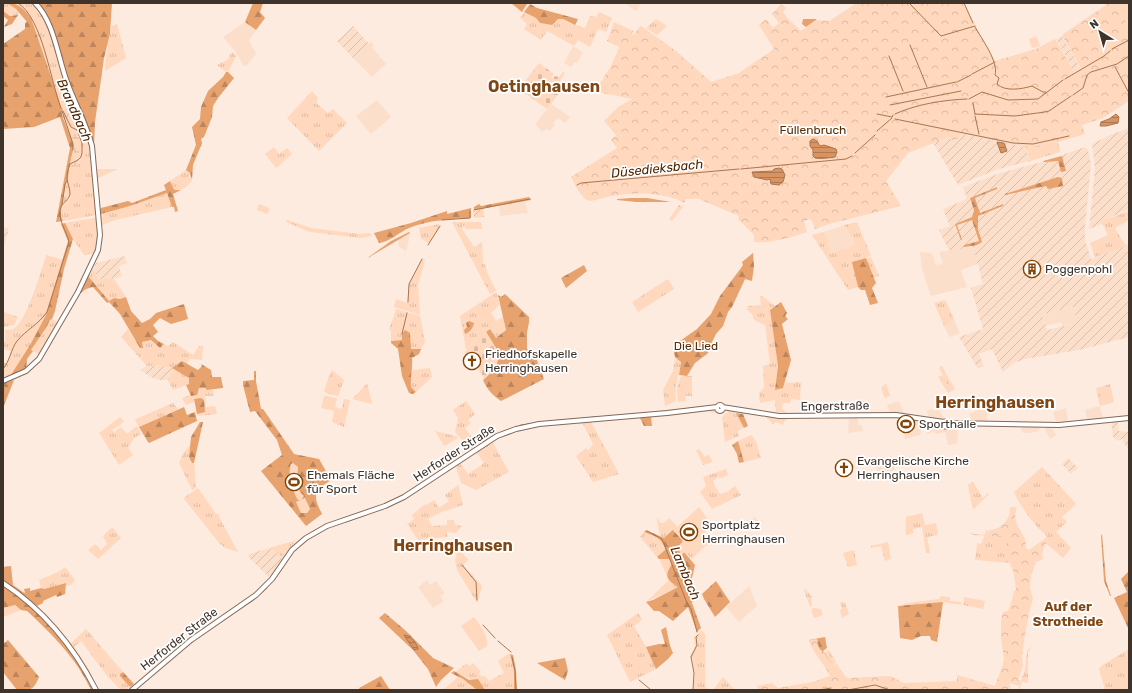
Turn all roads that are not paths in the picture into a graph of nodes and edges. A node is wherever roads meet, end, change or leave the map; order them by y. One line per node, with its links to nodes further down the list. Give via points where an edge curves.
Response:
1 (35, 3): 2 (main road, via 47,19 92,146 100,235 94,259 78,292 39,359 26,371)
2 (3, 381)
3 (638, 416): 4 (main road, Engerstraße, via 717,408 719,405 722,408 786,416 896,415 945,423 1059,425); 7 (main road, Herforder Straße, via 548,423 512,430 485,443 394,502 316,531 292,550 267,585 256,595 199,634)
4 (1129, 418)
5 (3, 583): 6 (main road, via 33,606 58,632)
6 (96, 690)
7 (132, 690)

